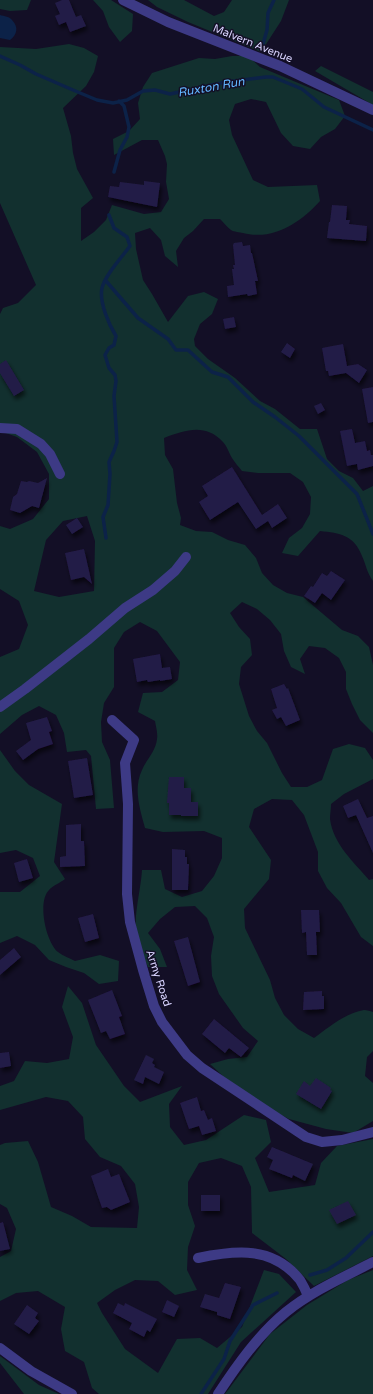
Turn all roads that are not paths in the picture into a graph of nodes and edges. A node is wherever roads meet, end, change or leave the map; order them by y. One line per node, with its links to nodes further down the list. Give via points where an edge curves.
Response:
1 (123, 0): 2 (street, Malvern Avenue, via 168,22 280,66)
2 (373, 110)
3 (0, 428): 4 (street, via 18,429 41,444 50,454)
4 (60, 474)
5 (186, 557): 6 (street, via 175,571 153,590 125,608)
6 (0, 707)
7 (112, 720): 8 (street, Army Road, via 134,740 126,763 130,922 154,1006 162,1022 187,1055 202,1068 306,1137 322,1142)
8 (373, 1132)
9 (198, 1258): 11 (street, via 222,1253 264,1254 290,1270 301,1281)
10 (373, 1262): 11 (street)
11 (308, 1296): 14 (street, via 266,1331)
12 (0, 1348): 13 (street, via 32,1371)
13 (72, 1394)
14 (218, 1394)

